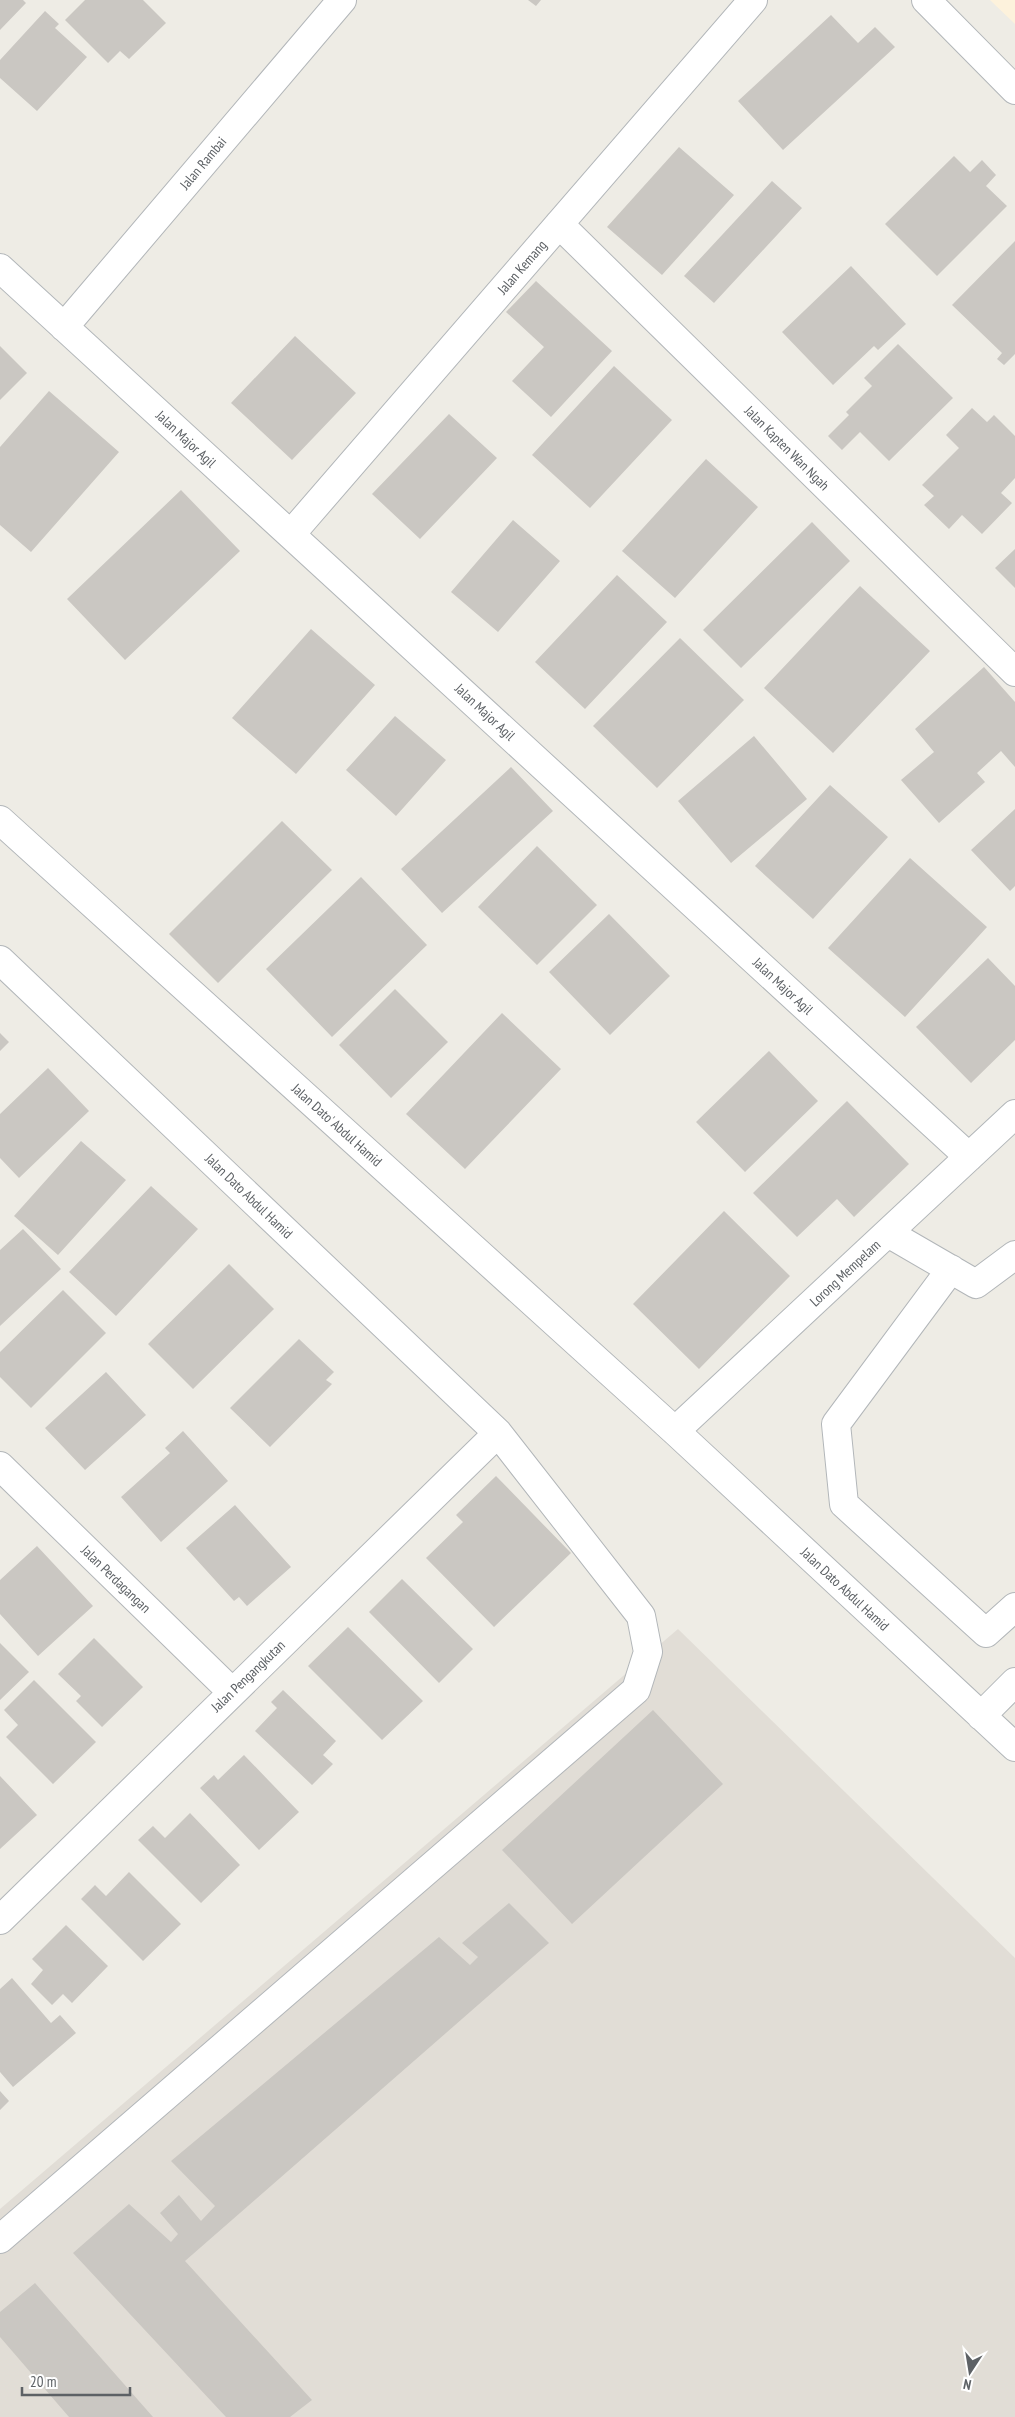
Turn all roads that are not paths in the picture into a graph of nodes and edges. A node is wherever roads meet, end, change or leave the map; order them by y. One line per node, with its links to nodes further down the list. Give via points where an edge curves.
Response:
1 (342, 0): 7 (street, Jalan Rambai)
2 (753, 0): 5 (street, Jalan Kemang)
3 (926, 0): 4 (street)
4 (1015, 90)
5 (559, 224): 8 (street, Jalan Kemang); 9 (street, Jalan Kapten Wan Ngah)
6 (0, 268): 7 (street, Jalan Major Agil)
7 (64, 326): 8 (street, Jalan Major Agil)
8 (291, 534): 13 (street, Jalan Major Agil)
9 (1015, 672)
10 (0, 820): 17 (street, Jalan Dato' Abdul Hamid)
11 (0, 960): 18 (street, Jalan Dato Abdul Hamid)
12 (1015, 1114): 13 (street, Lorong Mempelam)
13 (969, 1157): 14 (street, Lorong Mempelam)
14 (888, 1233): 16 (street); 17 (street, Lorong Mempelam)
15 (1015, 1255): 16 (street, via 976,1284)
16 (951, 1269): 20 (street, via 836,1424 844,1504 986,1633)
17 (675, 1431): 23 (street, Jalan Dato Abdul Hamid)
18 (498, 1433): 22 (street, Jalan Pengangkutan); 26 (street, Jalan Dato Abdul Hamid, via 641,1616 648,1652 636,1690)
19 (4, 1478): 22 (street, Jalan Perdagangan)
20 (1015, 1607)
21 (1015, 1682): 23 (street)
22 (232, 1692): 25 (street, Jalan Pengangkutan)
23 (980, 1716): 24 (street, Jalan Dato Abdul Hamid)
24 (1015, 1747)
25 (0, 1920)
26 (0, 2239)

